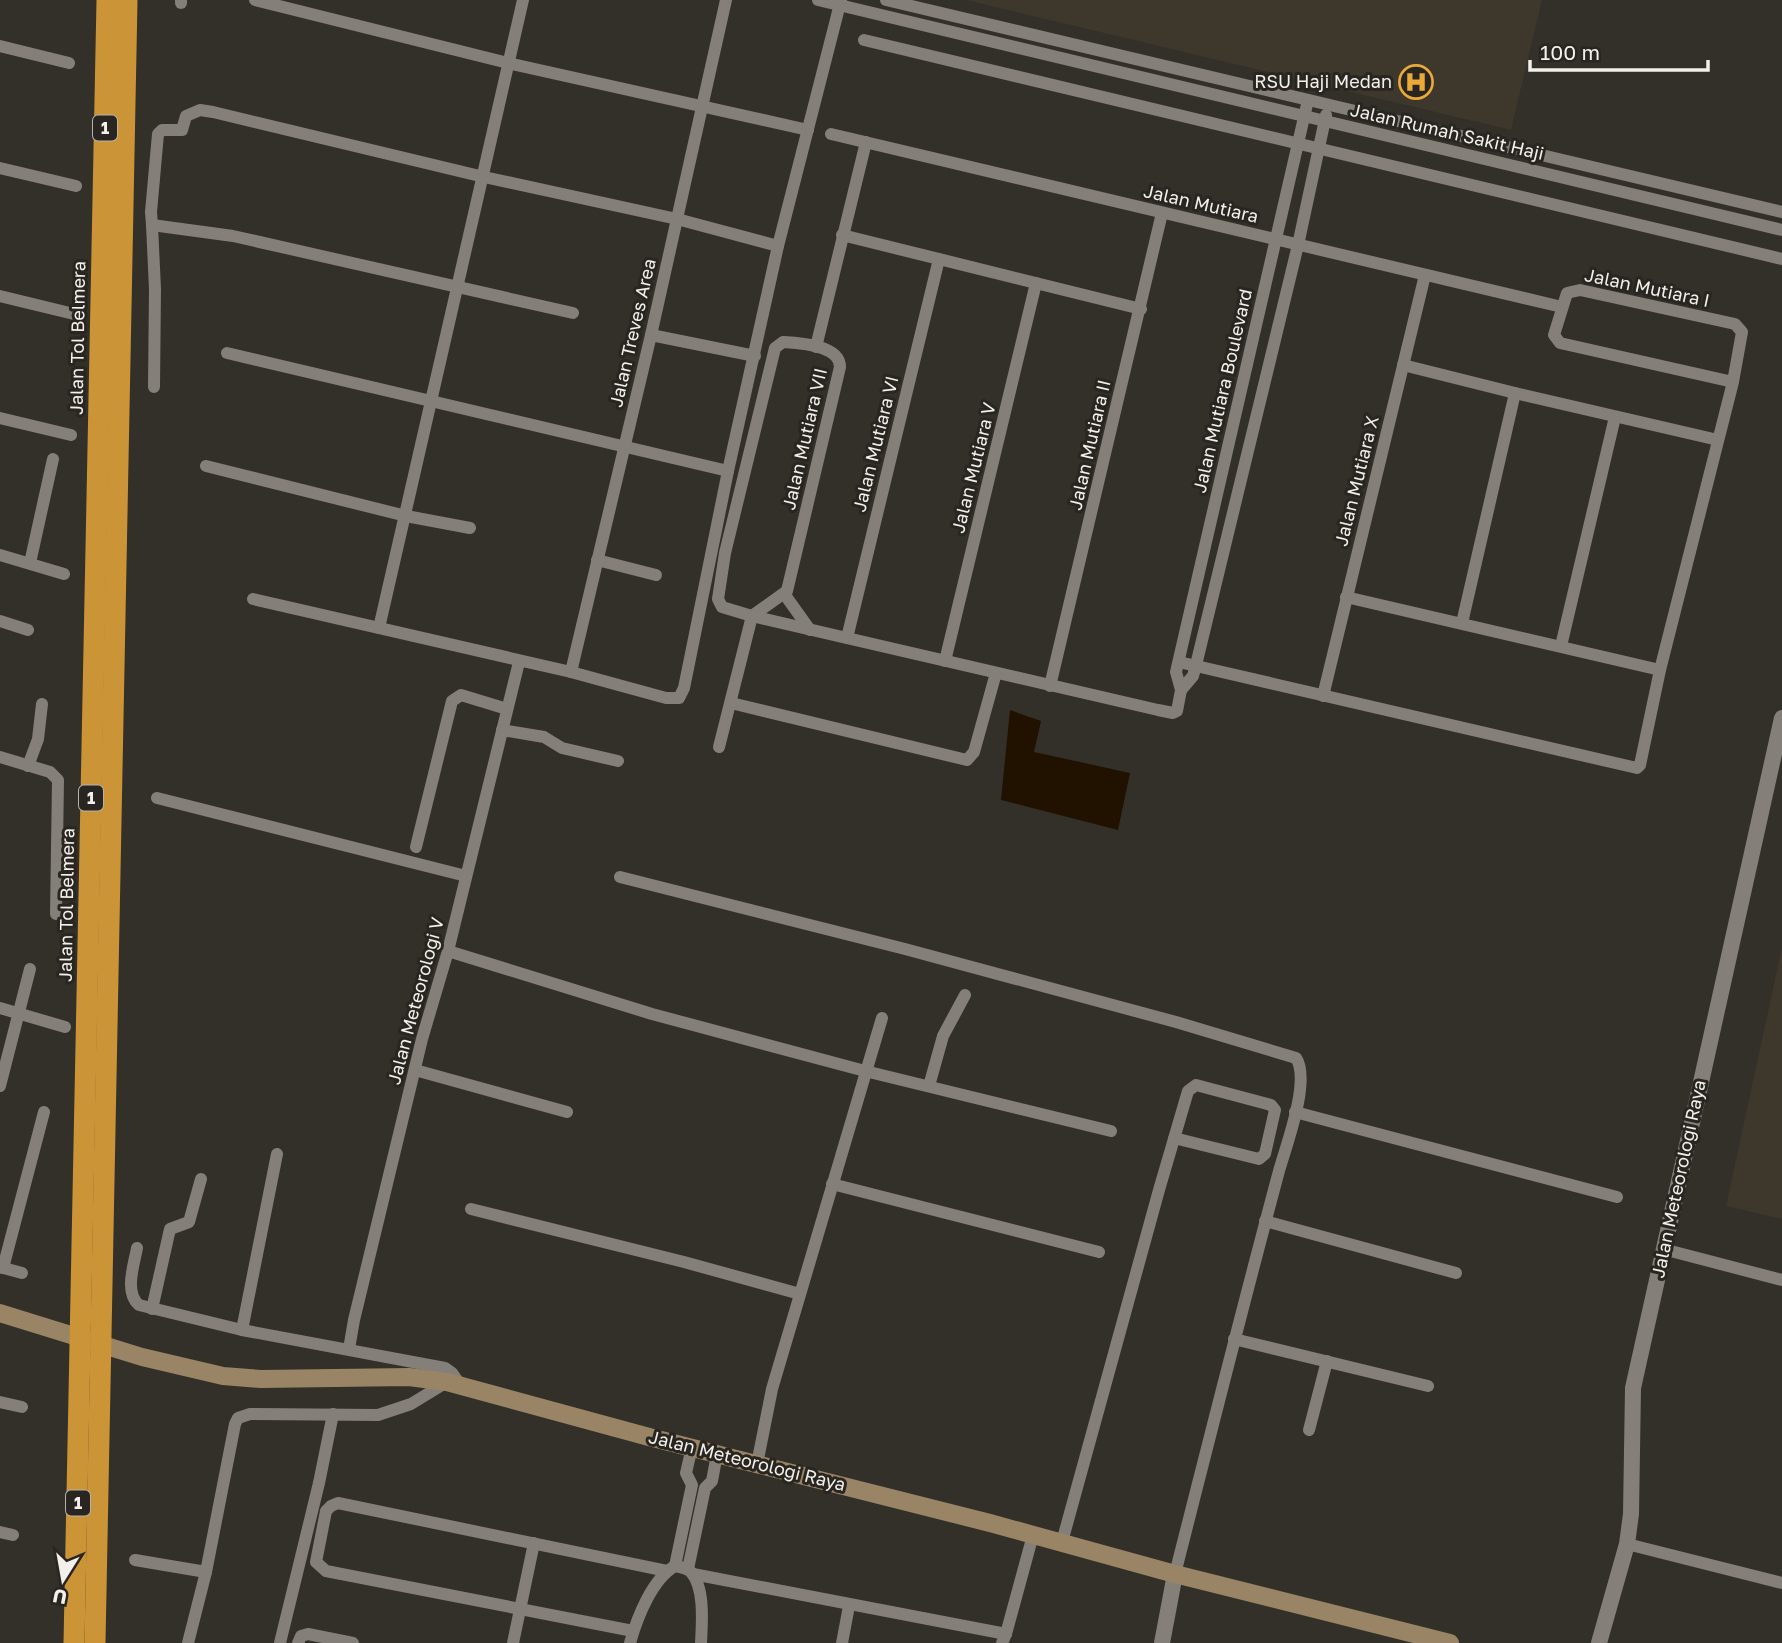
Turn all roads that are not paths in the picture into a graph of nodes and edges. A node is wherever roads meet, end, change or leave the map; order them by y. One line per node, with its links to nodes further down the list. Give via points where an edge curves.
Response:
1 (107, 0): 164 (highway, Jalan Tol Belmera / 1)
2 (127, 0): 165 (highway, 1)
3 (255, 0): 12 (street)
4 (523, 0): 12 (street)
5 (726, 0): 15 (street, Jalan Treves Area)
6 (818, 0): 8 (street, Jalan Rumah Sakit Haji)
7 (886, 0): 13 (street, Jalan Rumah Sakit Haji)
8 (840, 3): 16 (street, Jalan Rumah Sakit Haji); 18 (street)
9 (863, 40): 21 (street)
10 (0, 46): 11 (street)
11 (69, 63)
12 (508, 63): 15 (street); 24 (street)
13 (1308, 100): 14 (street, Jalan Rumah Sakit Haji); 16 (street, Jalan Mutiara Boulevard)
14 (1328, 104): 17 (street, Jalan Mutiara Boulevard); 27 (street, Jalan Rumah Sakit Haji)
15 (702, 107): 18 (street); 28 (street, Jalan Treves Area)
16 (1304, 116): 17 (street, Jalan Rumah Sakit Haji); 21 (street, Jalan Mutiara Boulevard)
17 (1324, 121): 22 (street, Jalan Mutiara Boulevard); 30 (street, Jalan Rumah Sakit Haji)
18 (808, 130): 34 (street)
19 (831, 134): 20 (street, Jalan Mutiara)
20 (866, 142): 26 (street, Jalan Mutiara); 31 (street, Jalan Mutiara VII)
21 (1298, 144): 22 (street); 32 (street, Jalan Mutiara Boulevard)
22 (1319, 149): 33 (street, Jalan Mutiara Boulevard); 36 (street)
23 (0, 168): 25 (street)
24 (484, 177): 28 (street); 29 (street, via 200,110 186,116 182,130 158,134); 39 (street)
25 (76, 186)
26 (1163, 212): 32 (street, Jalan Mutiara); 42 (street, Jalan Mutiara II)
27 (1782, 212)
28 (677, 219): 34 (street); 45 (street, Jalan Treves Area)
29 (152, 225): 39 (street, via 233,236); 51 (street)
30 (1782, 230)
31 (842, 235): 35 (street); 46 (street, Jalan Mutiara VII)
32 (1275, 239): 33 (street, Jalan Mutiara); 82 (street, Jalan Mutiara Boulevard)
33 (1298, 245): 37 (street, Jalan Mutiara); 83 (street, Jalan Mutiara Boulevard)
34 (778, 246): 48 (street)
35 (939, 259): 38 (street); 78 (street, Jalan Mutiara VI)
36 (1782, 260)
37 (1425, 275): 41 (street, Jalan Mutiara); 49 (street, Jalan Mutiara X)
38 (1037, 283): 42 (street); 80 (street, Jalan Mutiara V)
39 (459, 286): 43 (street); 53 (street)
40 (0, 296): 44 (street)
41 (1562, 307): 50 (street, via 1554,335 1560,343); 50 (street, Jalan Mutiara I, via 1567,293 1576,290 1735,324 1742,332)
42 (1140, 309): 87 (street, Jalan Mutiara II)
43 (573, 313)
44 (78, 315)
45 (651, 335): 48 (street); 58 (street, Jalan Treves Area)
46 (816, 347): 69 (street, Jalan Mutiara VII, via 835,354 840,367); 72 (street, via 783,342 775,348 727,542 719,602 728,610)
47 (227, 353): 53 (street)
48 (755, 356): 61 (street)
49 (1403, 365): 52 (street); 70 (street, Jalan Mutiara X)
50 (1733, 382): 57 (street)
51 (154, 387)
52 (1514, 393): 54 (street); 74 (street)
53 (432, 401): 58 (street); 62 (street)
54 (1615, 417): 57 (street); 79 (street)
55 (0, 418): 56 (street)
56 (71, 435)
57 (1718, 440): 84 (street)
58 (624, 445): 61 (street); 65 (street, Jalan Treves Area)
59 (53, 459): 66 (street)
60 (206, 466): 62 (street)
61 (728, 471): 85 (street, via 680,698)
62 (406, 516): 63 (street); 75 (street)
63 (470, 528)
64 (0, 555): 66 (street)
65 (597, 560): 68 (street); 85 (street, Jalan Treves Area)
66 (30, 563): 67 (street)
67 (64, 574)
68 (656, 575)
69 (785, 595): 72 (street); 77 (street)
70 (1346, 597): 74 (street); 89 (street, Jalan Mutiara X)
71 (253, 599): 75 (street)
72 (752, 616): 77 (street); 90 (street)
73 (0, 621): 76 (street)
74 (1462, 623): 79 (street)
75 (379, 628): 81 (street)
76 (28, 630)
77 (810, 630): 78 (street)
78 (847, 638): 80 (street)
79 (1561, 646): 84 (street)
80 (945, 661): 86 (street)
81 (519, 662): 85 (street); 92 (street, Jalan Meteorologi V)
82 (1179, 662): 83 (street); 88 (street, Jalan Mutiara Boulevard, via 1176,672)
83 (1196, 665): 88 (street, Jalan Mutiara Boulevard, via 1194,676); 89 (street)
84 (1660, 670): 89 (street, via 1636,769)
85 (571, 672)
86 (996, 673): 87 (street); 90 (street, via 974,752 967,760)
87 (1050, 686): 88 (street, Jalan Mutiara Boulevard, via 1173,713)
88 (1181, 690)
89 (1322, 696)
90 (731, 703): 95 (street)
91 (42, 704): 98 (street, via 38,739)
92 (507, 709): 94 (street, Jalan Meteorologi V); 100 (street, via 461,695 452,702)
93 (1782, 718): 127 (street, Jalan Meteorologi Raya)
94 (502, 730): 97 (street, via 544,737 562,748); 101 (street, Jalan Meteorologi V)
95 (719, 747)
96 (0, 757): 98 (street)
97 (618, 761)
98 (28, 765): 103 (street, via 53,773 58,780)
99 (157, 798): 101 (street)
100 (416, 847)
101 (466, 876): 104 (street, Jalan Meteorologi V)
102 (620, 877): 117 (street, via 905,949 1293,1056 1301,1069)
103 (56, 914)
104 (448, 951): 111 (street, Jalan Meteorologi V); 112 (street, via 652,1014)
105 (30, 969): 108 (street)
106 (965, 995): 114 (street, via 943,1036)
107 (0, 1008): 108 (street)
108 (18, 1013): 110 (street); 113 (street)
109 (882, 1018): 112 (street)
110 (65, 1027)
111 (415, 1070): 116 (street); 138 (street, Jalan Meteorologi V)
112 (865, 1071): 114 (street); 122 (street)
113 (0, 1086)
114 (929, 1086): 118 (street)
115 (44, 1112): 129 (street)
116 (567, 1112)
117 (1295, 1112): 123 (street); 125 (street)
118 (1111, 1131)
119 (1174, 1138): 119 (street, via 1188,1091 1194,1086 1271,1105 1275,1110 1265,1154 1259,1159); 152 (street)
120 (277, 1154): 136 (street)
121 (201, 1179): 134 (street, via 189,1222 170,1231)
122 (832, 1184): 128 (street); 133 (street)
123 (1618, 1196)
124 (471, 1209): 133 (street)
125 (1265, 1221): 131 (street); 137 (street)
126 (137, 1248): 134 (street, via 133,1299)
127 (1663, 1249): 132 (street); 154 (street, Jalan Meteorologi Raya, via 1633,1388)
128 (1099, 1252)
129 (2, 1267): 130 (street)
130 (22, 1273)
131 (1457, 1273)
132 (1782, 1280)
133 (800, 1294): 148 (street, via 772,1389)
134 (152, 1309): 136 (street)
135 (0, 1313): 140 (main road, Jalan Meteorologi Raya, via 202,1372 242,1378 409,1377)
136 (242, 1330): 138 (street)
137 (1234, 1339): 139 (street); 158 (street)
138 (349, 1349): 140 (street, via 445,1368 452,1373)
139 (1327, 1361): 141 (street); 145 (street)
140 (454, 1384): 144 (street, via 378,1415); 146 (main road, Jalan Meteorologi Raya)
141 (1428, 1386)
142 (0, 1402): 143 (street)
143 (22, 1407)
144 (333, 1414): 157 (street, via 250,1414 236,1420); 167 (street)
145 (1309, 1430)
146 (692, 1447): 147 (main road, Jalan Meteorologi Raya); 149 (street, via 686,1474)
147 (717, 1454): 148 (main road, Jalan Meteorologi Raya); 150 (street, via 712,1481)
148 (757, 1464): 151 (main road, Jalan Meteorologi Raya)
149 (692, 1485): 150 (street); 156 (street)
150 (705, 1488): 156 (street)
151 (1033, 1535): 152 (main road, Jalan Meteorologi Raya); 163 (street)
152 (1062, 1542): 158 (main road, Jalan Meteorologi Raya)
153 (534, 1543): 156 (street); 161 (street); 161 (street, via 338,1503 326,1511 316,1562 326,1571)
154 (1627, 1544): 159 (street); 175 (street, Jalan Meteorologi Raya)
155 (135, 1560): 157 (street)
156 (681, 1570): 160 (street); 162 (street, via 648,1599); 171 (street, via 702,1610)
157 (206, 1572): 166 (street)
158 (1175, 1574): 173 (street); 174 (main road, Jalan Meteorologi Raya)
159 (1782, 1583)
160 (849, 1606): 163 (street); 172 (street)
161 (520, 1609): 162 (street); 170 (street)
162 (631, 1637)
163 (1004, 1639)
164 (74, 1643)
165 (95, 1643)
166 (188, 1643)
167 (280, 1643)
168 (298, 1643): 169 (street, via 301,1636 309,1634)
169 (353, 1643)
170 (513, 1643)
171 (701, 1643)
172 (842, 1643)
173 (1162, 1643)
174 (1450, 1643)
175 (1599, 1643)

